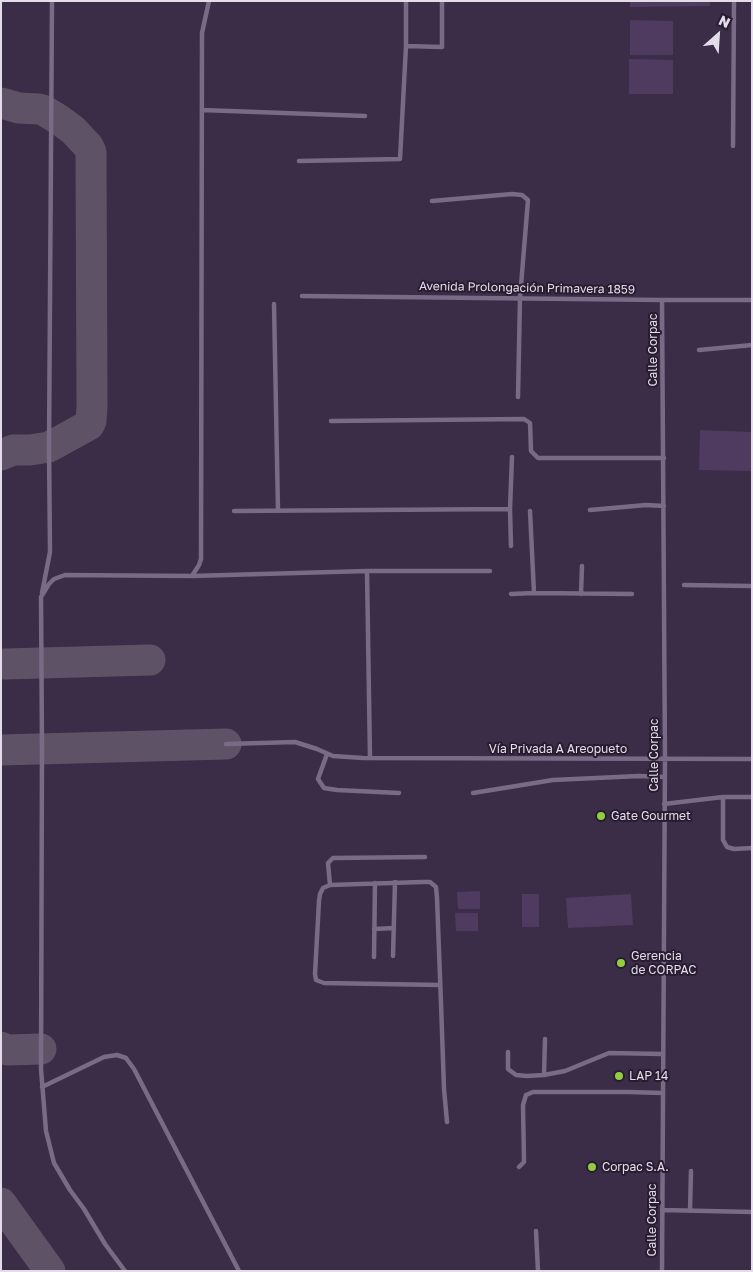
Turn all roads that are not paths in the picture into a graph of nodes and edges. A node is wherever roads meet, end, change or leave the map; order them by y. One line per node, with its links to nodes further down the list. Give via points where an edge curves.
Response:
1 (52, 1): 40 (lane, via 50,552)
2 (209, 1): 7 (lane, via 202,33)
3 (406, 1): 6 (lane)
4 (442, 1): 6 (lane, via 442,47)
5 (734, 1): 9 (lane)
6 (406, 46): 10 (lane, via 400,159)
7 (202, 110): 8 (lane); 33 (lane, via 201,559)
8 (365, 116)
9 (733, 146)
10 (299, 161)
11 (432, 201): 13 (lane, via 512,194 522,195 528,200)
12 (302, 296): 13 (lane, Avenida Prolongación Primavera 1859)
13 (520, 298): 14 (lane, Avenida Prolongación Primavera 1859); 19 (lane)
14 (662, 300): 15 (lane, Avenida Prolongación Primavera 1859); 22 (lane, Calle Corpac)
15 (752, 300)
16 (274, 304): 26 (lane)
17 (752, 345): 18 (lane)
18 (699, 350)
19 (518, 397)
20 (331, 421): 22 (lane, via 524,419 530,423 531,452 538,458)
21 (512, 457): 24 (lane)
22 (664, 458): 23 (lane, Calle Corpac)
23 (664, 506): 25 (lane); 45 (lane, Calle Corpac)
24 (510, 509): 26 (lane); 29 (lane)
25 (590, 510)
26 (278, 511): 28 (lane)
27 (530, 511): 36 (lane)
28 (234, 512)
29 (511, 546)
30 (582, 566): 38 (lane)
31 (367, 571): 32 (lane); 33 (lane); 43 (lane)
32 (490, 571)
33 (192, 576): 40 (lane, via 65,575 54,579)
34 (684, 585): 35 (lane)
35 (752, 586)
36 (534, 593): 37 (lane); 38 (lane)
37 (511, 594)
38 (581, 594): 39 (lane)
39 (632, 594)
40 (41, 597): 66 (lane)
41 (226, 744): 42 (lane, Vía Privada A Areopueto, via 295,742)
42 (327, 754): 43 (lane, Vía Privada A Areopueto); 47 (lane, via 318,779 324,788)
43 (370, 758): 45 (lane, Vía Privada A Areopueto)
44 (752, 758): 45 (lane, Vía Privada A Areopueto)
45 (665, 759): 46 (lane, Calle Corpac)
46 (665, 777): 48 (lane, via 554,780); 51 (lane, Calle Corpac)
47 (399, 793)
48 (473, 793)
49 (723, 797): 50 (lane); 51 (lane); 52 (lane, via 723,840 727,847)
50 (752, 797)
51 (664, 804): 64 (lane, Calle Corpac)
52 (752, 848)
53 (426, 857): 56 (lane, via 333,858 328,863)
54 (395, 882): 55 (lane); 58 (lane); 61 (lane, via 430,882 436,887)
55 (375, 883): 56 (lane); 57 (lane)
56 (330, 885): 61 (lane, via 320,894 316,980 324,983)
57 (374, 928): 58 (lane); 60 (lane)
58 (394, 928): 59 (lane)
59 (393, 956)
60 (374, 957)
61 (440, 985): 68 (lane)
62 (545, 1040): 65 (lane)
63 (508, 1052): 65 (lane, via 508,1069 516,1075)
64 (663, 1054): 65 (lane, via 609,1053 565,1071); 67 (lane, Calle Corpac)
65 (544, 1075)
66 (42, 1087): 75 (lane, via 46,1130 54,1162); 76 (lane, via 104,1057 117,1055 126,1058)
67 (663, 1093): 69 (lane, via 533,1092 526,1095 523,1105 524,1162); 71 (lane, Calle Corpac)
68 (447, 1122)
69 (519, 1167)
70 (691, 1171): 72 (lane)
71 (662, 1210): 72 (lane); 78 (lane, Calle Corpac)
72 (690, 1210): 73 (lane)
73 (752, 1212)
74 (536, 1231): 77 (lane)
75 (125, 1271)
76 (239, 1271)
77 (538, 1271)
78 (662, 1271)

